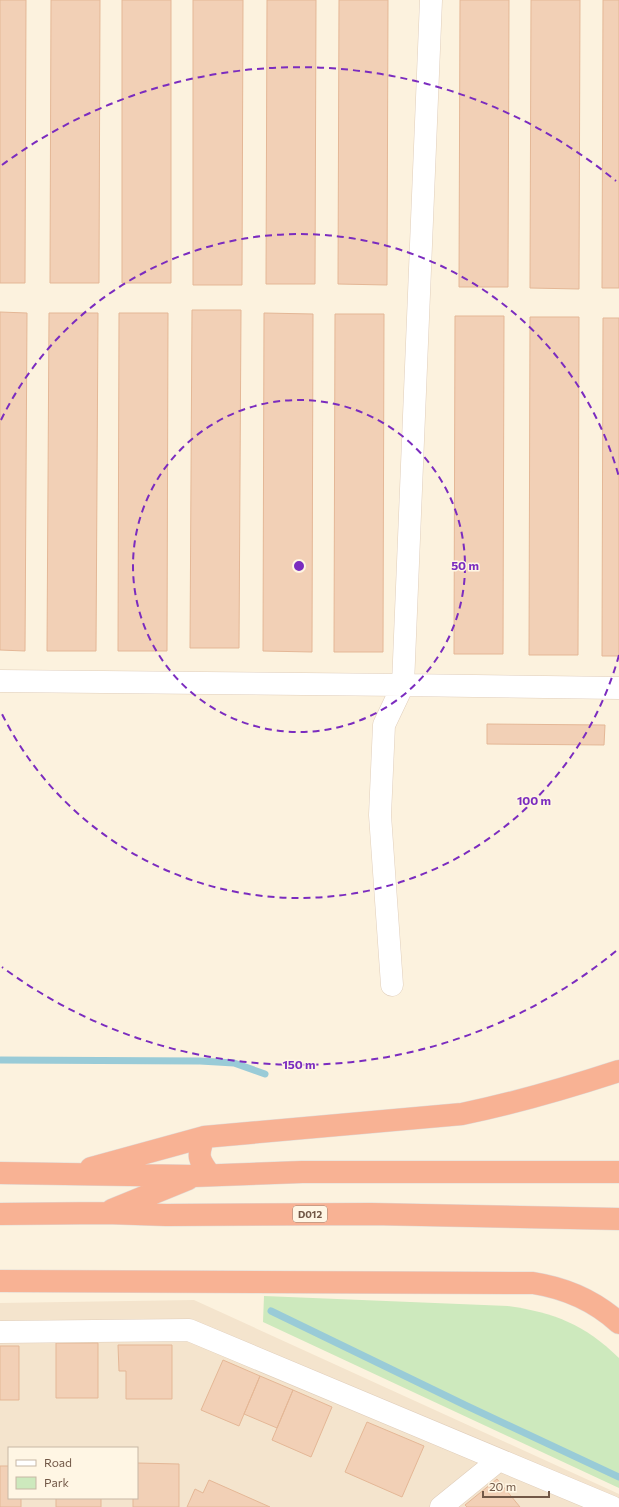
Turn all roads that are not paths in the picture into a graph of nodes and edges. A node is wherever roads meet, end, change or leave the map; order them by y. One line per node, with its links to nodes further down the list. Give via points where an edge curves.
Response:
1 (431, 0): 3 (street)
2 (0, 681): 3 (street)
3 (404, 685): 4 (street); 5 (street, via 384,725 380,815)
4 (619, 688)
5 (392, 985)
6 (619, 1071): 7 (highway, via 499,1107 462,1114)
7 (204, 1137): 10 (highway); 11 (highway, via 198,1158)
8 (0, 1172): 10 (highway)
9 (619, 1172): 11 (highway, via 302,1172)
10 (74, 1173): 11 (highway)
11 (202, 1176): 12 (highway)
12 (106, 1213): 13 (highway, D012); 14 (highway, D012, via 371,1214)
13 (0, 1214)
14 (619, 1219)
15 (0, 1281): 16 (highway, via 533,1283 552,1286 588,1300)
16 (619, 1323)
17 (0, 1332): 18 (street, via 189,1330)
18 (499, 1460): 19 (street); 20 (street)
19 (441, 1507)
20 (612, 1507)

